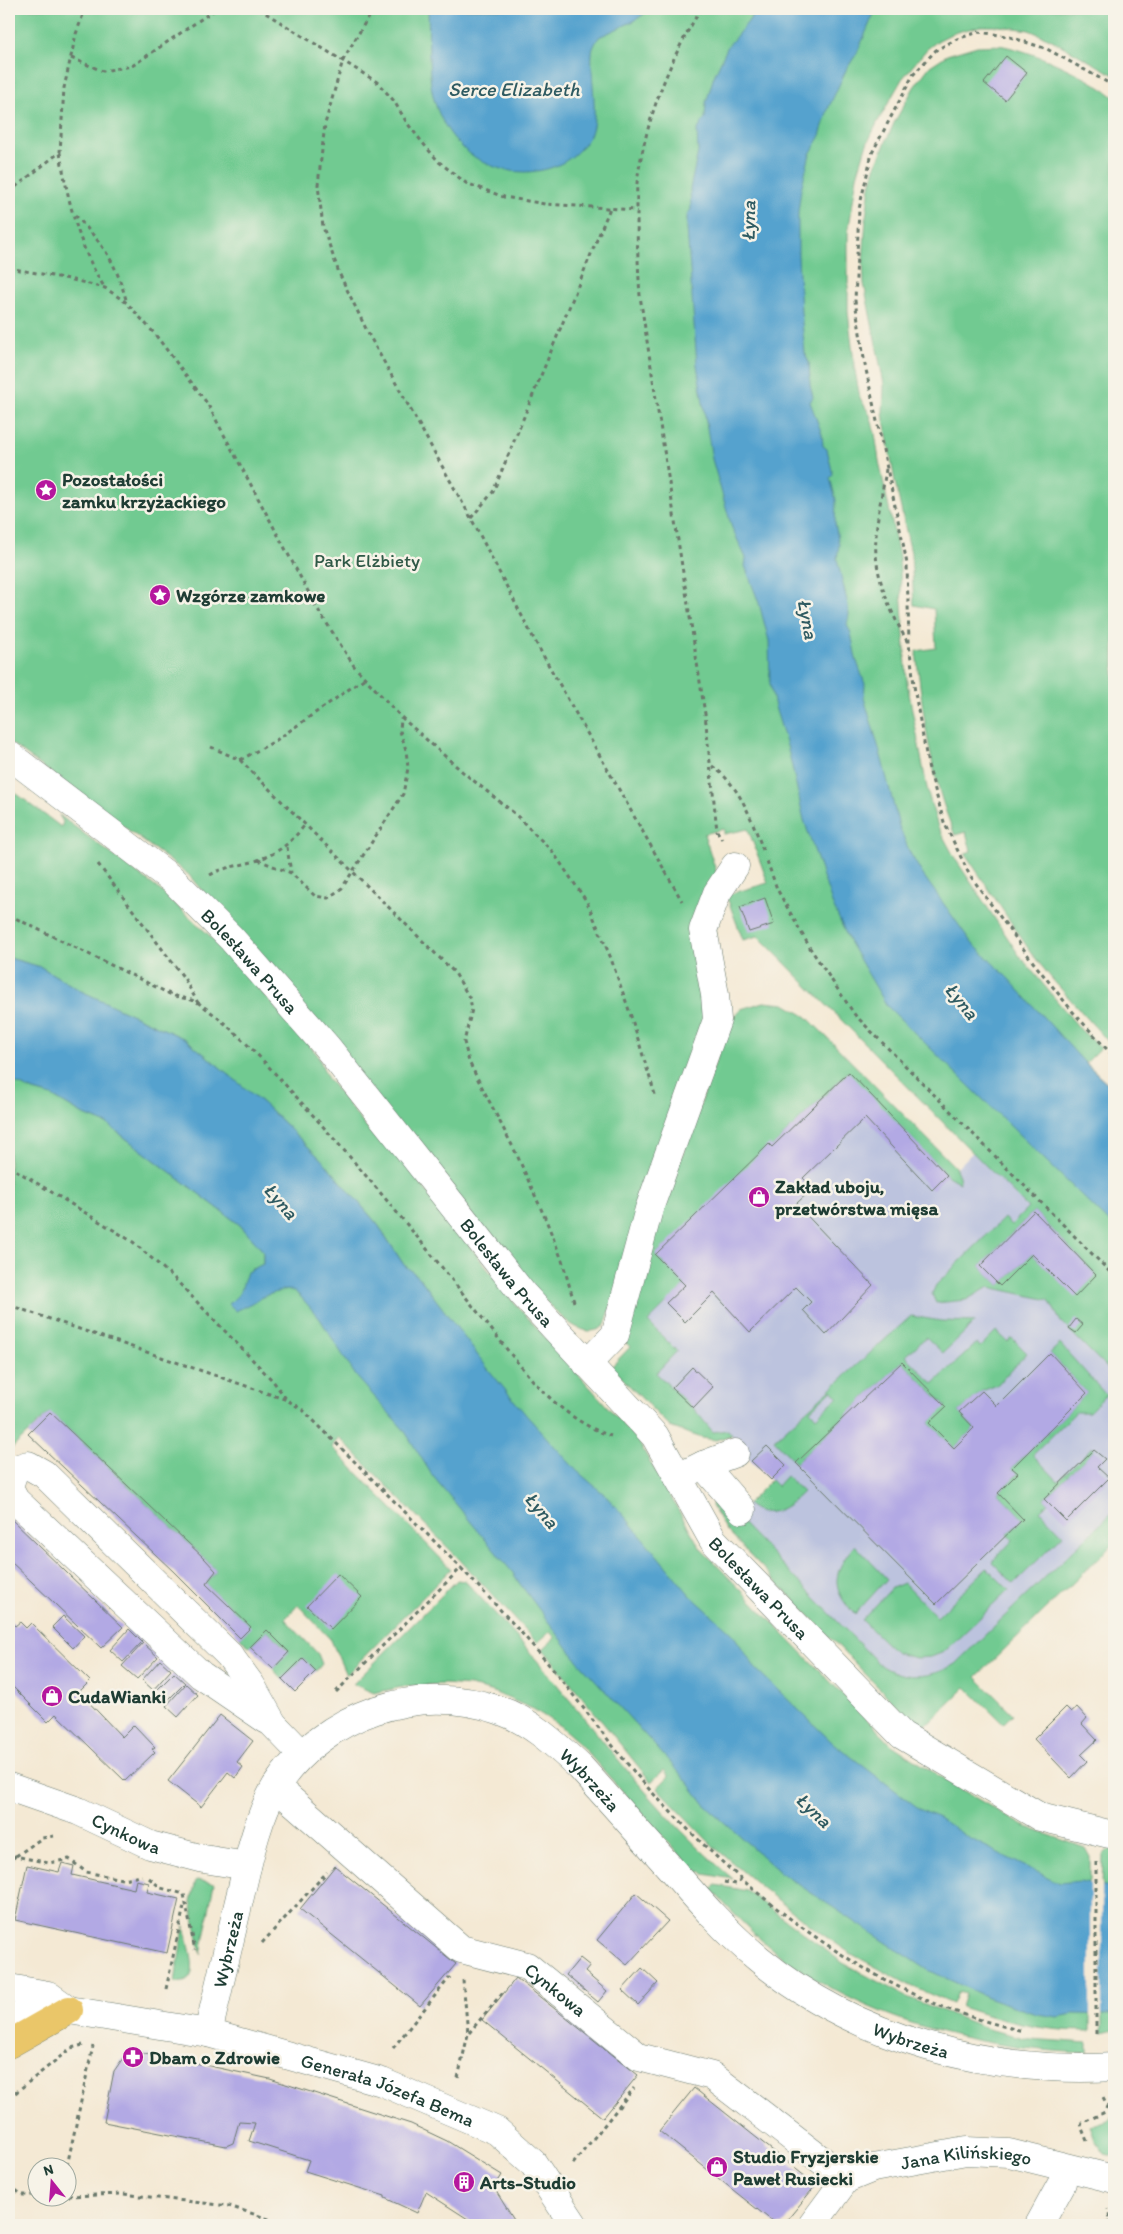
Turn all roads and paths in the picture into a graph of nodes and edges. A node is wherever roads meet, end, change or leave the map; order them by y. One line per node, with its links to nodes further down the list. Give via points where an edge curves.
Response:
1 (85, 9): 6 (path)
2 (216, 9): 6 (path, via 132,66 103,71)
3 (259, 9): 7 (path)
4 (373, 9): 7 (path)
5 (701, 9): 12 (path, via 664,82 652,118 637,176)
6 (71, 58): 9 (path, via 64,88)
7 (343, 60): 11 (path, via 377,82 439,162 466,183 504,198); 18 (path, via 324,124 318,186 323,227 338,273)
8 (1114, 86): 17 (path, via 1047,49 1007,36 979,32 936,50 913,75 872,153 859,209 856,251 854,301)
9 (60, 152): 10 (path); 13 (path)
10 (9, 192)
11 (610, 208): 12 (path); 18 (path, via 493,492)
12 (637, 210): 25 (path, via 640,296)
13 (74, 214): 15 (path, via 80,241); 16 (path, via 113,260)
14 (9, 268): 15 (path)
15 (105, 288): 16 (path)
16 (127, 303): 20 (path, via 207,403 317,608)
17 (887, 465): 19 (path, via 907,564); 19 (path, via 876,538 877,562 889,604)
18 (471, 518): 35 (path, via 535,642 696,927)
19 (909, 643): 37 (path, via 928,765 944,822 965,865 1033,962)
20 (365, 678): 21 (path); 24 (path, via 275,741)
21 (401, 717): 31 (path, via 400,731 408,768 403,794); 38 (path, via 514,813 552,852 587,902 630,1013 666,1128)
22 (212, 747): 24 (path)
23 (9, 755): 33 (street, Bolesława Prusa)
24 (240, 760): 26 (path)
25 (711, 766): 30 (path, via 718,831); 40 (path, via 723,773 749,812 777,889 810,948 855,1015)
26 (304, 826): 27 (path); 31 (path)
27 (287, 846): 28 (path); 32 (path)
28 (258, 860): 32 (path); 33 (path, via 219,870)
29 (97, 862): 36 (path)
30 (735, 866): 35 (street, via 716,894)
31 (353, 870): 32 (path, via 342,888 328,898 315,896); 41 (path, via 455,973 470,999 472,1009 464,1042 469,1062 546,1220)
32 (291, 873)
33 (185, 892): 43 (street, Bolesława Prusa, via 231,938 327,1047 523,1294)
34 (9, 915): 36 (path, via 172,995)
35 (703, 930): 38 (street, via 716,995 717,1020)
36 (199, 1003): 45 (path, via 251,1047 332,1136 537,1387 569,1414 599,1432 633,1443)
37 (1114, 1056)
38 (674, 1139): 43 (street, via 649,1209 615,1335)
39 (9, 1166): 44 (path, via 133,1242 173,1276 273,1381)
40 (1114, 1276)
41 (574, 1303)
42 (9, 1305): 44 (path)
43 (588, 1364): 45 (street, Bolesława Prusa)
44 (287, 1400): 51 (path, via 304,1410)
45 (655, 1436): 48 (street, Bolesława Prusa)
46 (735, 1453): 47 (street)
47 (704, 1465): 48 (street); 50 (street)
48 (678, 1477): 56 (street, Bolesława Prusa, via 714,1540 902,1735 1040,1817)
49 (9, 1487): 52 (street, via 14,1500 201,1675); 52 (street, via 15,1469 28,1465 44,1474 229,1655)
50 (742, 1510)
51 (461, 1568)
52 (273, 1724): 53 (street)
53 (302, 1754): 55 (street, Wybrzeża); 76 (street, Wybrzeża, via 352,1719 406,1702 457,1701 499,1710 554,1743 581,1768 732,1934 760,1960 803,1990 850,2016 929,2046 996,2062 1050,2068)
54 (9, 1787): 59 (street, Cynkowa, via 78,1811 150,1845)
55 (276, 1787): 59 (street, Wybrzeża); 84 (street, Cynkowa, via 461,1949 527,1966 639,2058 712,2076)
56 (1109, 1834)
57 (1096, 1858): 71 (path)
58 (9, 1865): 61 (path, via 15,1856 50,1863 69,1859 86,1872 122,1879 145,1875 161,1888 184,1894)
59 (247, 1866): 72 (street, Wybrzeża)
60 (330, 1868): 62 (path)
61 (185, 1904): 63 (path); 67 (path)
62 (255, 1950)
63 (196, 1956)
64 (455, 1971): 75 (path)
65 (462, 1972): 73 (path)
66 (9, 1988): 69 (street, Generała Józefa Bema, via 48,1995)
67 (166, 1988)
68 (506, 1988): 73 (path)
69 (69, 2010): 70 (street, Generała Józefa Bema); 72 (street, Generała Józefa Bema); 74 (main road)
70 (9, 2018)
71 (1096, 2032)
72 (208, 2033): 93 (street, Generała Józefa Bema, via 382,2082 497,2131 533,2163)
73 (468, 2034): 77 (path)
74 (9, 2044)
75 (393, 2048)
76 (1114, 2067)
77 (458, 2078)
78 (639, 2081): 83 (path)
79 (9, 2098): 82 (path, via 71,2048 94,2043)
80 (1105, 2102): 81 (path, via 1105,2112 1082,2123)
81 (1088, 2143)
82 (69, 2156)
83 (573, 2164)
84 (846, 2179): 85 (street, Jana Kilińskiego, via 873,2168 905,2161 966,2151 990,2151); 94 (street, Jana Kilińskiego)
85 (1114, 2179)
86 (1062, 2183): 95 (street)
87 (9, 2186): 88 (path)
88 (28, 2195)
89 (78, 2196): 92 (path, via 123,2194 229,2206)
90 (9, 2218): 91 (path)
91 (10, 2225)
92 (287, 2225)
93 (574, 2225)
94 (812, 2225)
95 (1039, 2225)

